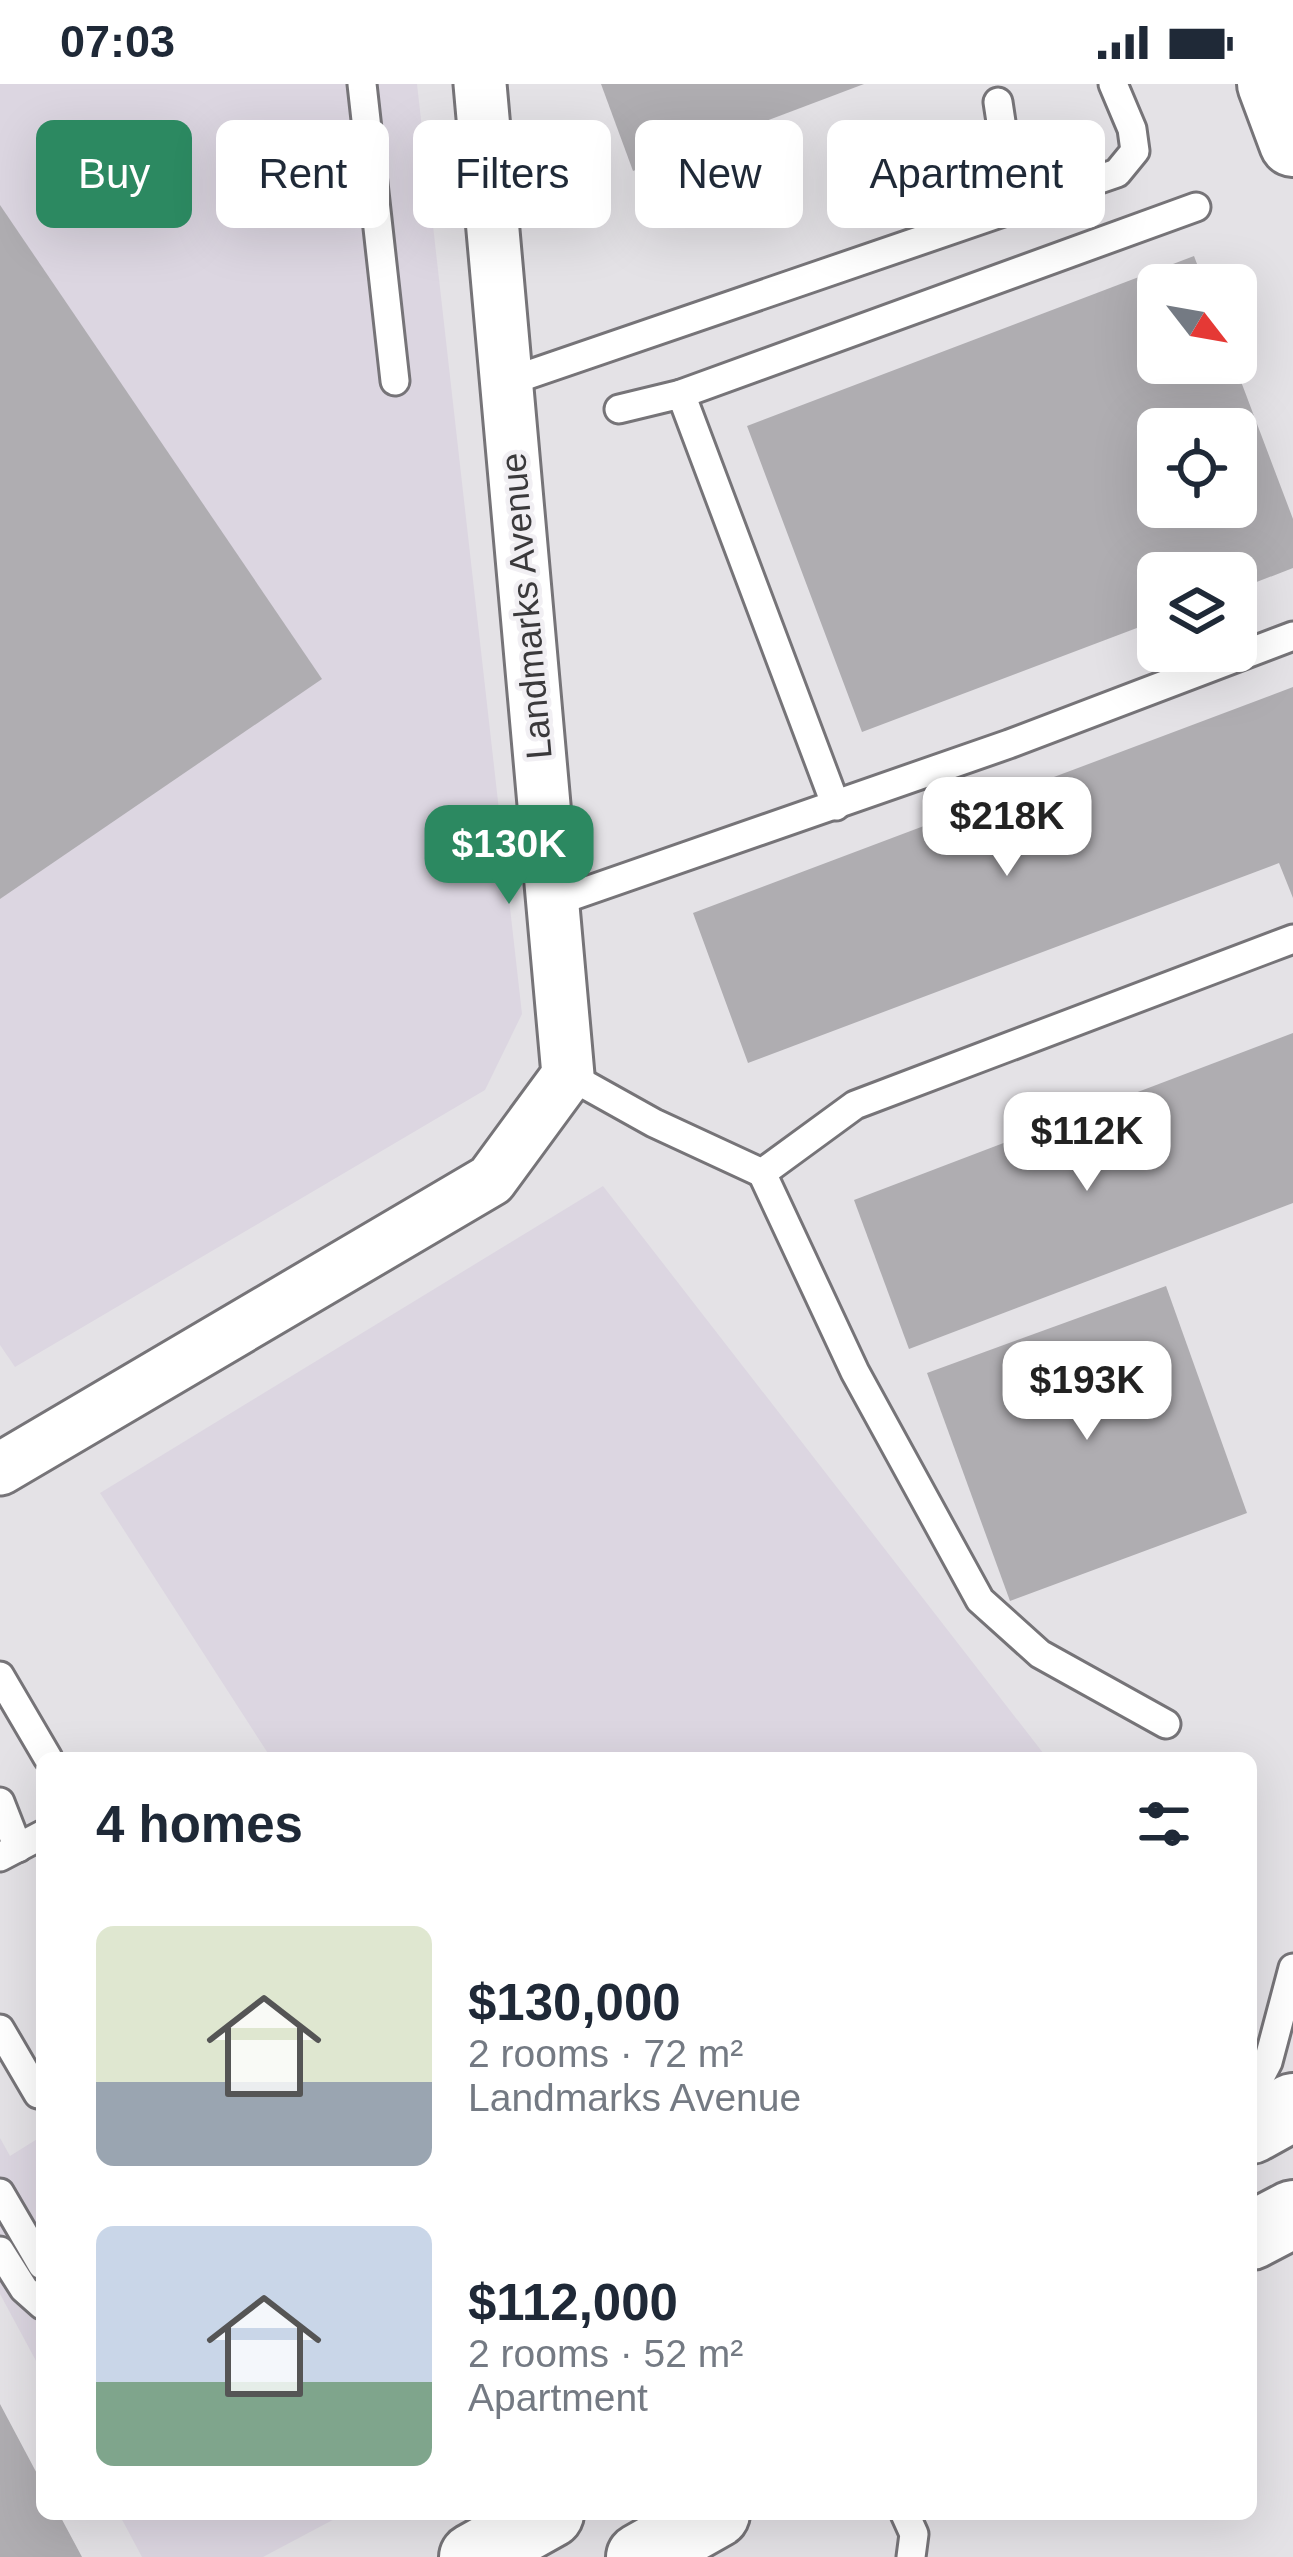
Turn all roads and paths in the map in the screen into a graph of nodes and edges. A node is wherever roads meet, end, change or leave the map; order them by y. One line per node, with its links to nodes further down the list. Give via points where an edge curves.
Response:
1 (362, 84): 9 (lane)
2 (481, 84): 10 (street, Landmarks Avenue)
3 (1113, 84): 8 (lane, via 1135,151 1117,173)
4 (1271, 84): 6 (main road)
5 (998, 102): 8 (lane, via 1009,175)
6 (1293, 143)
7 (1196, 207): 11 (lane)
8 (944, 232): 10 (lane)
9 (395, 381)
10 (507, 382): 15 (street, Landmarks Avenue)
11 (681, 394): 12 (lane); 14 (lane)
12 (620, 409)
13 (1293, 636): 14 (lane)
14 (836, 806): 15 (lane)
15 (552, 903): 17 (street, Landmarks Avenue)
16 (1293, 939): 18 (lane, via 855,1105)
17 (568, 1075): 18 (lane); 19 (street, via 491,1180)
18 (762, 1173): 21 (lane, via 855,1372 980,1600 1040,1654)
19 (0, 1469)
20 (0, 1676): 22 (lane)
21 (1166, 1724)
22 (45, 1752)
23 (0, 1802): 24 (lane)
24 (20, 1847)
25 (1293, 1968): 27 (lane)
26 (0, 2029): 28 (lane)
27 (1257, 2083)
28 (36, 2091)
29 (1293, 2107): 30 (main road)
30 (1257, 2127)
31 (0, 2193): 35 (lane)
32 (1293, 2214): 33 (main road)
33 (1257, 2233)
34 (0, 2252): 36 (lane)
35 (36, 2255)
36 (36, 2300)
37 (546, 2520): 40 (main road)
38 (705, 2520): 41 (main road)
39 (907, 2520): 42 (lane)
40 (473, 2557)
41 (640, 2557)
42 (910, 2557)

